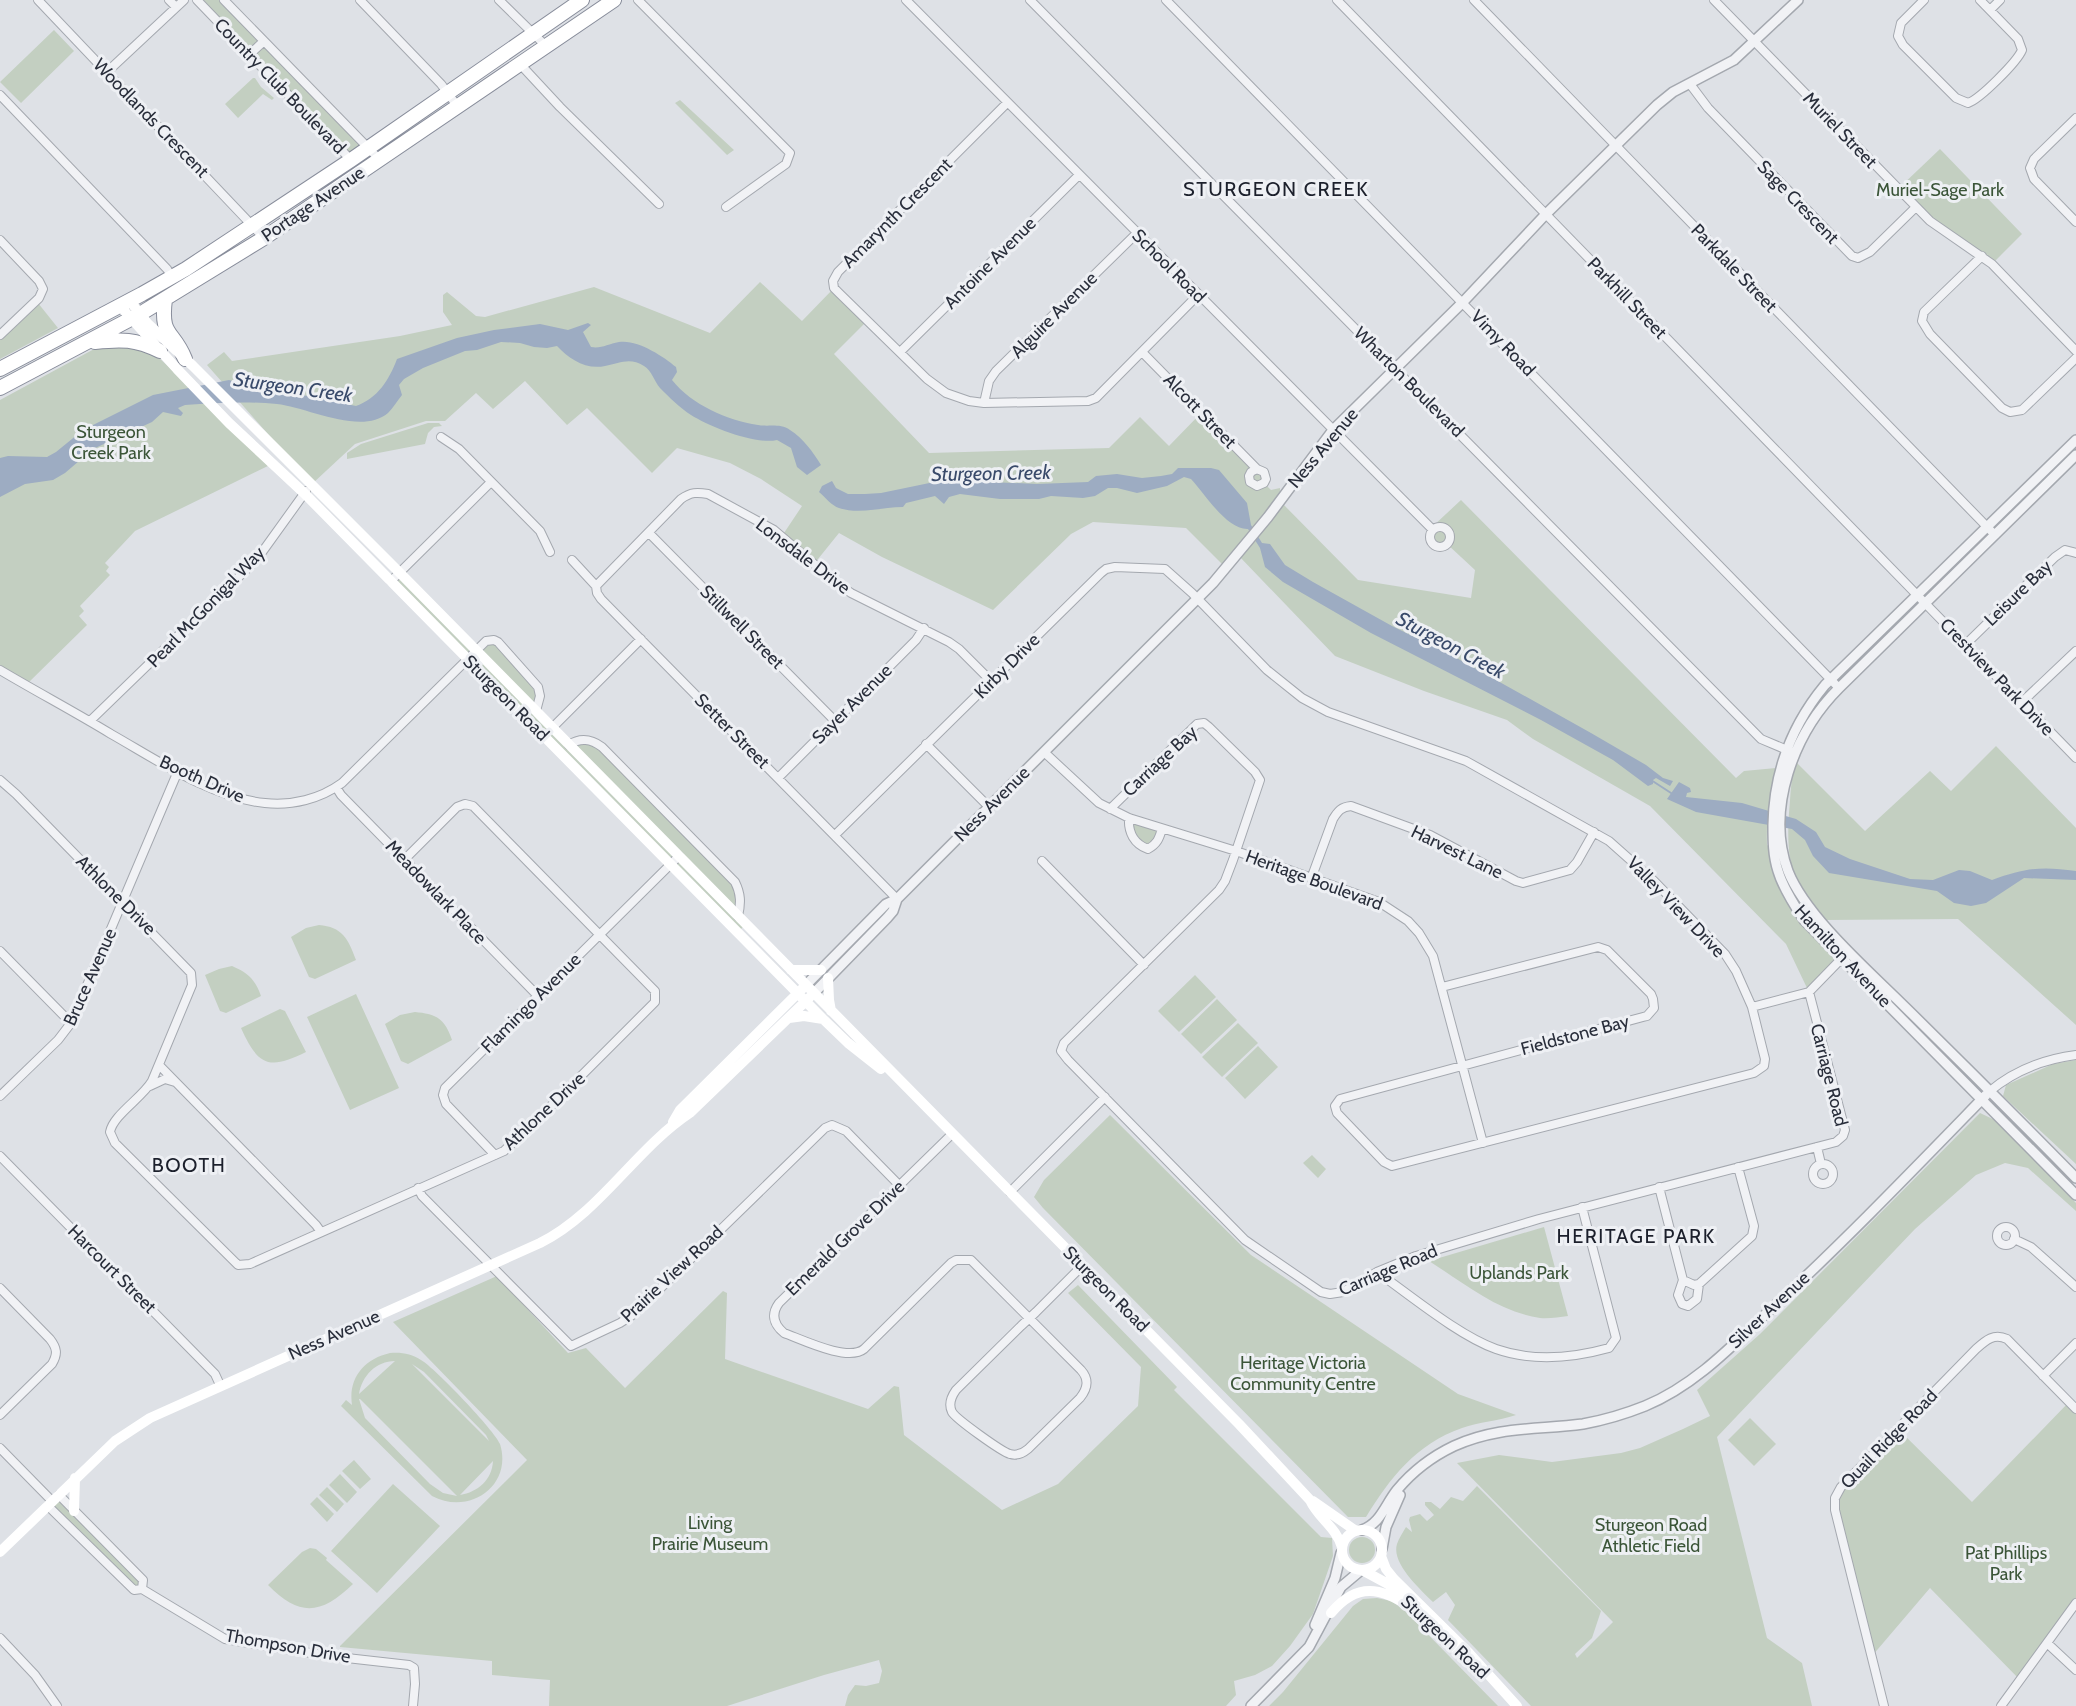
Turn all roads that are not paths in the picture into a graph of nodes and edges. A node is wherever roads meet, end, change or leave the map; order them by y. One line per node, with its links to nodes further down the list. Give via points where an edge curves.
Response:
1 (38, 0): 29 (street, Woodlands Crescent)
2 (169, 0): 21 (street)
3 (184, 0): 21 (street)
4 (197, 0): 27 (street, Country Club Boulevard)
5 (224, 0): 24 (street, Country Club Boulevard)
6 (360, 0): 31 (street)
7 (500, 0): 23 (street)
8 (582, 0): 23 (highway, Portage Avenue)
9 (614, 0): 26 (highway, Portage Avenue)
10 (638, 0): 43 (street, via 790,153 786,164)
11 (906, 0): 33 (street, School Road)
12 (1030, 0): 66 (street, Wharton Boulevard)
13 (1166, 0): 55 (street, Vimy Road)
14 (1337, 0): 45 (street, Parkhill Street)
15 (1474, 0): 36 (street, Parkdale Street)
16 (1714, 0): 25 (street, Muriel Street)
17 (1798, 0): 25 (street, Ness Avenue)
18 (1924, 0): 22 (street, via 1901,23 1898,36 1964,103 1978,97 2021,53 2020,42)
19 (1980, 0): 22 (street)
20 (2000, 0): 22 (street)
21 (176, 7): 29 (street)
22 (1990, 10)
23 (533, 34): 26 (street); 31 (highway, Portage Avenue)
24 (264, 41): 27 (street); 37 (street, Country Club Boulevard)
25 (1755, 42): 30 (street, Ness Avenue, via 1725,66); 44 (street, Muriel Street)
26 (546, 46): 28 (highway, Portage Avenue)
27 (250, 54): 38 (street, Country Club Boulevard)
28 (520, 64): 34 (highway, Portage Avenue); 42 (street)
29 (107, 72): 47 (street, Woodlands Crescent)
30 (1690, 84): 36 (street, Ness Avenue, via 1657,105); 44 (street, Sage Crescent, via 1708,108 1852,256 1865,256)
31 (447, 92): 34 (street); 37 (highway, Portage Avenue)
32 (0, 95): 52 (street)
33 (1007, 103): 41 (street, School Road); 62 (street, Amarynth Crescent, via 834,277 834,288)
34 (458, 107): 39 (highway, Portage Avenue)
35 (2076, 118): 46 (street, via 2034,159 2030,168 2034,179)
36 (1616, 146): 45 (street, Ness Avenue); 78 (street, Parkdale Street)
37 (368, 148): 38 (highway, Portage Avenue); 39 (street, Country Club Boulevard)
38 (351, 160): 40 (street, Country Club Boulevard); 47 (highway, Portage Avenue)
39 (380, 160): 40 (highway, Portage Avenue)
40 (362, 171): 49 (highway, Portage Avenue)
41 (1079, 175): 48 (street, School Road); 62 (street, Antoine Avenue)
42 (659, 204)
43 (726, 207)
44 (1916, 207): 51 (street, Muriel Street, via 1941,231)
45 (1546, 214): 55 (street, Ness Avenue); 88 (street, Parkhill Street)
46 (2076, 222)
47 (252, 225): 49 (street, Woodlands Crescent); 52 (highway, Portage Avenue)
48 (1137, 233): 53 (street, School Road); 69 (street, Alguire Avenue, via 996,371 989,381)
49 (264, 238): 54 (highway, Portage Avenue)
50 (0, 240): 58 (street, via 43,289 39,298)
51 (1982, 256): 61 (street, Muriel Street); 64 (street, via 1924,312 1922,321 1930,334 2010,412 2022,410)
52 (172, 277): 56 (highway, Portage Avenue)
53 (1198, 295): 63 (street, Amarynth Crescent); 70 (street, School Road)
54 (165, 299): 57 (highway, Portage Avenue); 65 (highway, via 164,327 181,349)
55 (1463, 302): 66 (street, Ness Avenue); 98 (street, Vimy Road)
56 (125, 303): 57 (main road, Sturgeon Road); 67 (highway, Portage Avenue)
57 (135, 317): 59 (highway, Portage Avenue); 60 (main road, Sturgeon Road); 65 (main road, Sturgeon Road)
58 (0, 335)
59 (84, 343): 60 (highway, via 129,339); 68 (highway, Portage Avenue)
60 (160, 351): 65 (main road, Sturgeon Road)
61 (2076, 351)
62 (900, 352): 69 (street, Amarynth Crescent, via 946,393)
63 (1142, 352): 69 (street, Amarynth Crescent, via 1096,398 1088,401); 74 (street, Alcott Street)
64 (2076, 358)
65 (185, 365): 76 (main road, Sturgeon Road); 77 (main road, Sturgeon Road, via 229,423)
66 (1395, 368): 70 (street, Ness Avenue); 110 (street, Wharton Boulevard, via 1761,738)
67 (0, 369)
68 (0, 387)
69 (984, 403)
70 (1332, 430): 79 (street, School Road); 89 (street, Ness Avenue, via 1238,555)
71 (441, 437): 75 (street, via 459,449)
72 (2076, 440): 78 (street, Hamilton Avenue)
73 (2076, 455): 81 (street, Hamilton Avenue)
74 (1257, 469)
75 (491, 482): 82 (street, via 540,531); 85 (street)
76 (312, 484): 77 (street, Pearl McGonigal Way); 85 (main road, Sturgeon Road)
77 (304, 493): 86 (main road, Sturgeon Road); 103 (street, Pearl McGonigal Way, via 250,566)
78 (1987, 527): 81 (street, Parkdale Street); 88 (street, Hamilton Avenue)
79 (1433, 530)
80 (649, 532): 87 (street, Lonsdale Drive); 91 (street, Lonsdale Drive, via 688,494 708,494 774,530 851,593); 104 (street, Stillwell Street)
81 (1995, 535): 90 (street, Hamilton Avenue)
82 (550, 552)
83 (2076, 553): 93 (street, Leisure Bay, via 2065,550 2055,557)
84 (572, 560): 87 (street, Setter Street)
85 (400, 573): 86 (street); 94 (main road, Sturgeon Road)
86 (391, 581): 96 (main road, Sturgeon Road)
87 (596, 586): 92 (street, Setter Street, via 601,599)
88 (1917, 595): 90 (street, Crestview Park Drive); 98 (street, Hamilton Avenue)
89 (1197, 598): 99 (street, Kirby Drive, via 1162,568 1106,569); 109 (street, Ness Avenue); 120 (street, Valley View Drive, via 1267,670 1302,698 1329,712 1466,761)
90 (1925, 603): 93 (street, Crestview Park Drive); 100 (street, Hamilton Avenue)
91 (924, 628): 99 (street, Lonsdale Drive, via 959,649); 104 (street, Sayer Avenue)
92 (641, 639): 105 (street); 113 (street, Setter Street)
93 (1965, 645): 101 (street, Crestview Park Drive)
94 (476, 650): 96 (street, Booth Drive); 102 (main road, Sturgeon Road); 102 (street, Sturgeon Road, via 486,641 498,642 538,687)
95 (2076, 651): 101 (street)
96 (467, 659): 106 (main road, Sturgeon Road); 115 (street, Booth Drive)
97 (0, 670): 103 (street, Booth Drive)
98 (1831, 680): 100 (street, Vimy Road); 110 (street, Hamilton Avenue, via 1795,727)
99 (991, 681): 107 (street, Kirby Drive)
100 (1839, 688): 110 (street, Hamilton Avenue)
101 (2021, 703): 111 (street, Crestview Park Drive)
102 (536, 711): 105 (main road, Sturgeon Road)
103 (90, 721): 112 (street, Booth Drive)
104 (835, 721): 113 (street, Sayer Avenue)
105 (552, 728): 106 (street); 108 (main road, Sturgeon Road)
106 (544, 736): 127 (main road, Sturgeon Road)
107 (926, 744): 116 (street); 121 (street, Kirby Drive)
108 (569, 745): 124 (main road, Sturgeon Road); 131 (street, Sturgeon Road, via 591,739 619,764 735,882 740,891)
109 (1044, 752): 116 (street, Ness Avenue); 117 (street, Heritage Boulevard)
110 (1790, 752): 122 (street, Hamilton Avenue, via 1779,769)
111 (2076, 758)
112 (177, 771): 115 (street, Booth Drive, via 222,792 264,803 298,802); 130 (street, Bruce Avenue)
113 (778, 778): 121 (street, Setter Street)
114 (0, 780): 130 (street, Athlone Drive)
115 (336, 788): 125 (street, Meadowlark Place)
116 (989, 807): 129 (street, Ness Avenue)
117 (1110, 809): 118 (street, Heritage Boulevard); 123 (street, Carriage Bay, via 1197,724 1204,723 1260,780)
118 (1129, 818): 119 (street, Heritage Boulevard); 119 (street, via 1130,833 1148,849 1159,840)
119 (1162, 829): 123 (street, Heritage Boulevard)
120 (1594, 832): 128 (street, Harvest Lane, via 1570,870 1523,883 1430,835 1351,806 1337,812 1333,819); 143 (street, Valley View Drive, via 1636,863 1712,940 1736,971)
121 (835, 836): 129 (street, Setter Street)
122 (1777, 843): 134 (street, Hamilton Avenue, via 1810,910); 135 (street, Hamilton Avenue, via 1778,871 1796,908)
123 (1236, 851): 128 (street, Heritage Boulevard); 136 (street, Carriage Road, via 1219,890)
124 (679, 856): 127 (street, Flamingo Avenue); 131 (main road, Sturgeon Road)
125 (404, 860): 132 (street, Athlone Drive, via 457,807 470,804); 142 (street, Meadowlark Place)
126 (1042, 861): 136 (street)
127 (671, 864): 132 (street, Flamingo Avenue); 140 (main road, Sturgeon Road)
128 (1311, 879): 139 (street, Heritage Boulevard, via 1379,902 1408,921 1428,945)
129 (897, 899): 138 (street, Ness Avenue, via 887,918)
130 (122, 902): 147 (street, Bruce Avenue); 149 (street, Athlone Drive, via 193,976)
131 (738, 916): 137 (main road, Sturgeon Road)
132 (600, 935): 142 (street, Flamingo Avenue); 162 (street, Athlone Drive, via 655,991 655,1002 511,1146)
133 (0, 951): 147 (street)
134 (1849, 951): 135 (street); 154 (street, Hamilton Avenue)
135 (1841, 959): 141 (street); 157 (street, Hamilton Avenue)
136 (1144, 965): 156 (street, Carriage Road, via 1062,1047 1064,1056)
137 (791, 970): 138 (main road); 140 (main road, Sturgeon Road)
138 (824, 974): 140 (street, Ness Avenue); 144 (main road)
139 (1442, 987): 150 (street, Heritage Boulevard); 150 (street, Fieldstone Bay, via 1598,947 1607,950 1653,999 1654,1008 1647,1016)
140 (806, 993): 144 (main road, Sturgeon Road); 145 (main road, Ness Avenue); 146 (main road, Sturgeon Road); 158 (main road, Ness Avenue, via 680,1110)
141 (1809, 993): 143 (street); 161 (street, Carriage Road, via 1845,1130 1836,1142)
142 (538, 996): 162 (street, Flamingo Avenue, via 443,1095 446,1104)
143 (1752, 1007): 160 (street, Valley View Drive, via 1765,1059 1761,1070)
144 (831, 1011): 151 (main road, Sturgeon Road)
145 (788, 1018): 146 (main road); 158 (main road, Ness Avenue, via 691,1112)
146 (823, 1019): 151 (main road, Sturgeon Road, via 848,1043)
147 (71, 1023): 155 (street, Bruce Avenue)
148 (2076, 1055): 154 (street, Silver Avenue, via 2037,1065)
149 (159, 1065): 152 (street); 153 (street, Athlone Drive)
150 (1463, 1065): 160 (street, Heritage Boulevard); 160 (street, Valley View Drive, via 1340,1099 1335,1106 1337,1113 1392,1166)
151 (899, 1080): 159 (main road, Sturgeon Road)
152 (177, 1082): 153 (street, Athlone Drive, via 165,1079); 173 (street)
153 (147, 1089): 173 (street, Athlone Drive, via 113,1124 112,1138 235,1264 250,1264)
154 (1990, 1091): 157 (street, Silver Avenue); 166 (street, Hamilton Avenue)
155 (0, 1096)
156 (1105, 1097): 170 (street); 177 (street, Carriage Road, via 1245,1240 1321,1292 1343,1292)
157 (1982, 1099): 171 (street, Hamilton Avenue); 189 (street, Silver Avenue, via 1790,1292 1677,1389 1612,1418 1473,1438 1443,1451)
158 (672, 1125): 175 (main road, Ness Avenue, via 571,1224)
159 (952, 1134): 167 (street, Emerald Grove Drive); 170 (main road, Sturgeon Road)
160 (1483, 1143)
161 (1817, 1147): 164 (street); 165 (street, Carriage Road)
162 (495, 1155): 169 (street, Athlone Drive)
163 (0, 1156): 185 (street, Harcourt Street, via 215,1374)
164 (1821, 1164)
165 (1738, 1167): 168 (street, Carriage Road); 179 (street, via 1754,1231)
166 (2076, 1178)
167 (899, 1185): 175 (street, Prairie View Road, via 846,1131 832,1125 825,1128 634,1314 572,1346); 182 (street, Emerald Grove Drive, via 779,1303 774,1321 780,1330 844,1353 858,1353 951,1263 963,1259 976,1264)
168 (1659, 1187): 172 (street, Carriage Road); 178 (street)
169 (418, 1188): 173 (street, Athlone Drive); 175 (street, Prairie View Road)
170 (1010, 1192): 176 (main road, Sturgeon Road)
171 (2076, 1195)
172 (1581, 1207): 177 (street, Carriage Road, via 1424,1253); 177 (street, via 1616,1338 1609,1347 1562,1358 1496,1349 1459,1330)
173 (321, 1232)
174 (2014, 1239): 180 (street, via 2031,1247)
175 (491, 1265): 185 (main road, Ness Avenue)
176 (1083, 1265): 182 (street); 192 (main road, Sturgeon Road)
177 (1377, 1272)
178 (1683, 1280): 179 (street); 179 (street, via 1677,1294 1682,1304 1688,1306 1697,1299)
179 (1699, 1284)
180 (2076, 1287)
181 (0, 1288): 187 (street, via 50,1339 57,1356)
182 (1030, 1318): 182 (street, via 951,1399 956,1416 1006,1453 1018,1455 1086,1389 1084,1373)
183 (2076, 1343): 184 (street)
184 (2043, 1376): 186 (street, Quail Ridge Road); 213 (street, Quail Ridge Road, via 2007,1339 1988,1339 1837,1492 1835,1510)
185 (220, 1385): 190 (main road, Ness Avenue, via 130,1430)
186 (2076, 1409)
187 (0, 1415)
188 (0, 1448): 191 (street, Thompson Drive)
189 (1413, 1475): 194 (street, Silver Avenue, via 1378,1520); 197 (street, Silver Avenue, via 1393,1508)
190 (75, 1478): 191 (main road, Ness Avenue); 193 (main road)
191 (53, 1500): 193 (street, Thompson Drive); 196 (main road, Ness Avenue); 199 (street, Thompson Drive, via 134,1590)
192 (1311, 1500): 194 (main road, Sturgeon Road); 195 (main road, Sturgeon Road, via 1336,1533)
193 (74, 1511): 199 (street, Thompson Drive, via 143,1580)
194 (1359, 1531): 195 (main road, via 1346,1537); 197 (main road, via 1376,1536)
195 (1342, 1550): 198 (main road, via 1347,1565); 206 (street, via 1315,1625)
196 (0, 1552)
197 (1382, 1553): 198 (main road, via 1375,1566); 208 (main road, Sturgeon Road, via 1386,1569 1394,1579)
198 (1362, 1571): 201 (main road, Sturgeon Road, via 1388,1584); 203 (street, via 1341,1587)
199 (142, 1589): 210 (street, Thompson Drive, via 225,1639 409,1665 415,1676)
200 (2076, 1603): 205 (street)
201 (1412, 1608): 202 (main road, via 1386,1593 1366,1590 1344,1600); 208 (main road, Sturgeon Road)
202 (1331, 1613): 203 (street)
203 (1322, 1624): 206 (street, via 1309,1647)
204 (0, 1638): 209 (street, via 36,1675)
205 (2047, 1643): 207 (street); 214 (street)
206 (1288, 1668): 211 (street)
207 (2076, 1670)
208 (1496, 1684): 212 (main road, Sturgeon Road)
209 (57, 1706)
210 (412, 1706)
211 (1251, 1706)
212 (1518, 1706)
213 (1884, 1706)
214 (2001, 1706)

